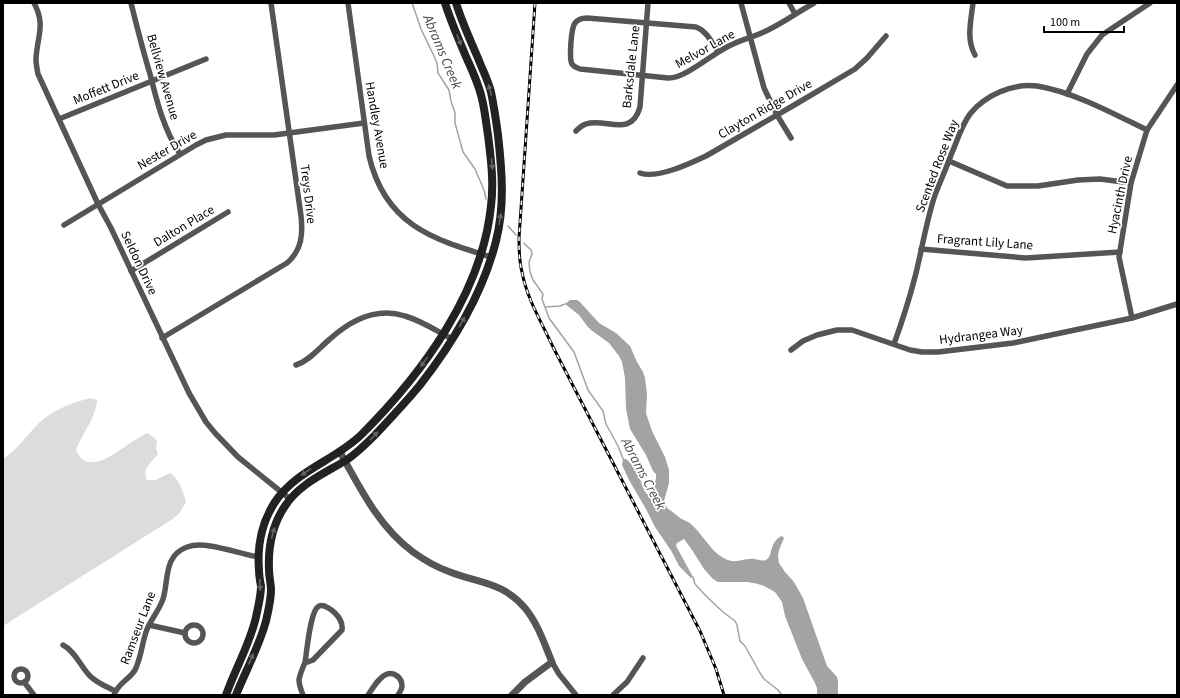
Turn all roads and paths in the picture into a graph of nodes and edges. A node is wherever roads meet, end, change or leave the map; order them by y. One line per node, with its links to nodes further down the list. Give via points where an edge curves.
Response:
1 (34, 3): 25 (street, Seldon Drive, via 40,27 37,70)
2 (131, 3): 21 (street, Bellview Avenue)
3 (271, 3): 29 (street, Treys Drive)
4 (348, 3): 26 (street, Handley Avenue)
5 (445, 3): 40 (main road, one-way to 40, via 480,91 485,115 492,165 492,194 489,224)
6 (456, 3): 41 (main road, one-way to 6, via 497,233 502,188 495,111 487,80)
7 (648, 3): 14 (street, Barksdale Lane)
8 (741, 3): 16 (street)
9 (789, 3): 13 (street)
10 (814, 3): 13 (street, Melvor Lane)
11 (973, 3): 18 (street, via 970,38)
12 (1150, 3): 23 (street, via 1102,35 1087,54)
13 (795, 14): 16 (street, Melvor Lane)
14 (647, 23): 17 (street, Melvor Lane, via 698,28 706,34); 20 (street, Barksdale Lane); 20 (street, Melvor Lane, via 582,18 572,29 571,62 578,68)
15 (886, 36): 24 (street, Clayton Ridge Drive, via 855,69)
16 (750, 38): 17 (street, Melvor Lane); 24 (street, via 764,88)
17 (718, 52): 20 (street, Melvor Lane, via 676,77)
18 (975, 55)
19 (206, 59): 21 (street, Moffett Drive)
20 (642, 75): 28 (street, Barksdale Lane, via 640,107 632,121 619,125 592,123)
21 (152, 81): 25 (street, Moffett Drive); 31 (street, Bellview Avenue, via 165,126)
22 (1177, 85): 27 (street, Hyacinth Drive)
23 (1067, 94): 27 (street, Scented Rose Way); 32 (street, Scented Rose Way, via 1036,86 1013,87 996,93 981,102 970,115)
24 (777, 115): 30 (street); 33 (street, Clayton Ridge Drive, via 692,162 659,174)
25 (59, 119): 35 (street, Seldon Drive)
26 (364, 123): 29 (street, Nester Drive); 40 (street, Handley Avenue, via 373,172 383,193 397,211 427,234)
27 (1147, 130): 34 (street, Hyacinth Drive)
28 (576, 131)
29 (289, 133): 31 (street, Nester Drive, via 219,136); 46 (street, Treys Drive, via 302,227 302,239 297,251 287,263)
30 (791, 138)
31 (180, 154): 35 (street, Nester Drive)
32 (949, 161): 34 (street, via 1008,186 1038,186 1100,179); 38 (street, Scented Rose Way, via 935,195)
33 (640, 173)
34 (1131, 183): 39 (street, Hyacinth Drive)
35 (98, 204): 37 (street, Nester Drive); 42 (street, Seldon Drive)
36 (228, 212): 42 (street, Dalton Place)
37 (64, 225)
38 (921, 249): 39 (street, Fragrant Lily Lane, via 1026,258); 48 (street, Scented Rose Way)
39 (1120, 252): 44 (street, Hyacinth Drive)
40 (481, 254): 41 (street, Handley Avenue); 45 (main road, via 463,298)
41 (491, 257): 47 (main road, one-way to 41, via 475,296)
42 (131, 271): 46 (street, Seldon Drive)
43 (1177, 304): 44 (street, Hydrangea Way)
44 (1132, 318): 48 (street, Hydrangea Way, via 1013,343 938,352 910,350)
45 (443, 334): 47 (street); 50 (street, via 405,316 386,313 365,316 346,325 306,360); 51 (main road, one-way to 51, via 406,385 363,433)
46 (162, 338): 53 (street, Seldon Drive, via 206,422 238,457)
47 (452, 339): 52 (main road, one-way to 47, via 410,397)
48 (894, 344): 49 (street, Hydrangea Way, via 852,330 837,330 802,341)
49 (792, 350)
50 (296, 365)
51 (340, 452): 52 (street); 53 (main road, one-way to 53, via 304,474)
52 (345, 461): 54 (main road, via 306,484); 60 (street, via 374,510 400,542 424,560 489,584 519,602 535,622)
53 (282, 493): 54 (street, Seldon Drive); 55 (main road, via 265,522)
54 (290, 499): 66 (main road, one-way to 54, via 266,622 271,590 269,554 272,534 280,514)
55 (259, 557): 56 (street, Ramseur Lane, via 205,545 190,546 180,551 169,564 163,598); 65 (main road, one-way to 65, via 261,587 254,625)
56 (149, 625): 57 (street); 63 (street, Ramseur Lane, via 134,672)
57 (185, 633)
58 (63, 645): 63 (street, via 70,649 91,677)
59 (643, 658): 72 (street, via 626,684)
60 (552, 662): 70 (street); 71 (street)
61 (304, 663): 61 (street, via 313,615 317,607 323,606 337,615 342,630 313,660); 67 (street, via 299,681)
62 (24, 682): 64 (street)
63 (114, 693)
64 (34, 695)
65 (226, 695)
66 (236, 695)
67 (303, 695)
68 (368, 695): 69 (street, via 379,680 387,674 392,674 400,678 402,683)
69 (398, 695)
70 (512, 695)
71 (576, 695)
72 (613, 695)

